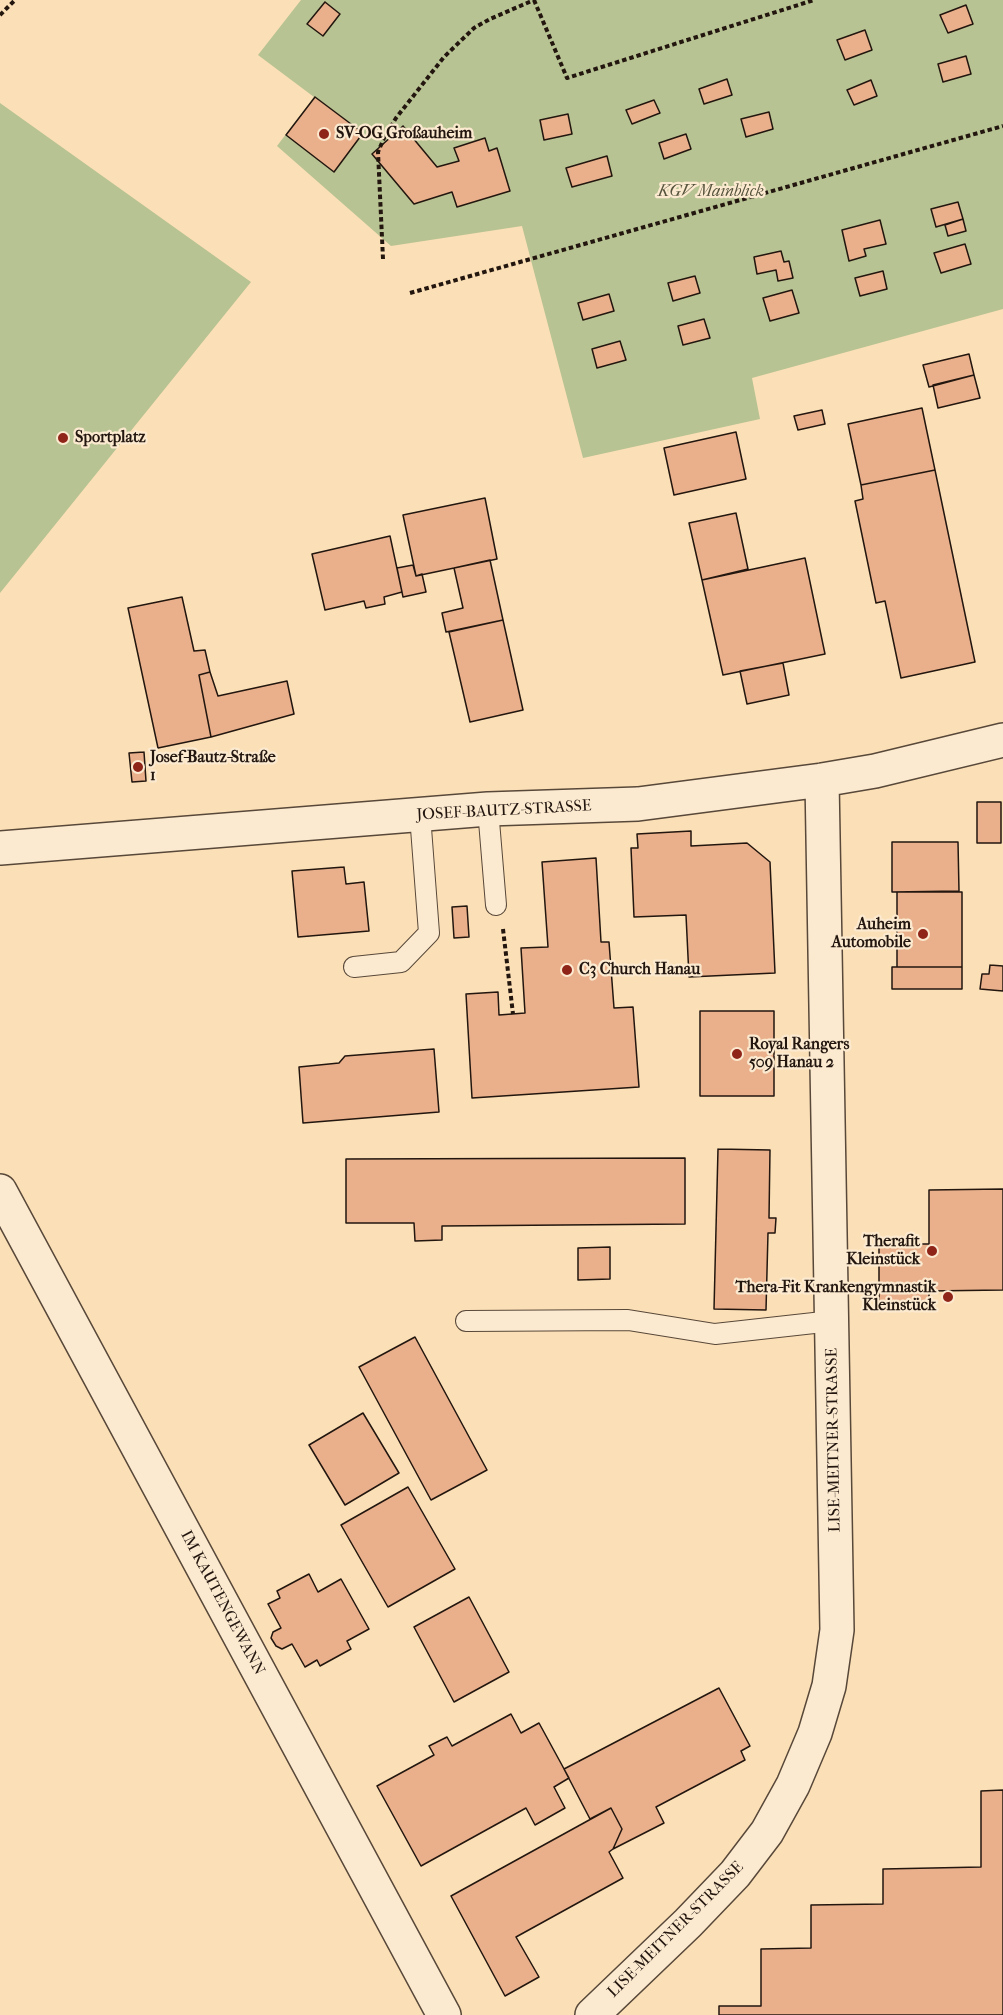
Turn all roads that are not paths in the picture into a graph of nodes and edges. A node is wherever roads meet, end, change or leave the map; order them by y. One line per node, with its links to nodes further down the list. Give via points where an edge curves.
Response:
1 (1003, 740): 2 (street, JOSEF-BAUTZ-STRASSE)
2 (822, 780): 3 (street, JOSEF-BAUTZ-STRASSE, via 638,804); 9 (street, LISE-MEITNER-STRASSE)
3 (488, 810): 4 (street, JOSEF-BAUTZ-STRASSE); 6 (lane)
4 (420, 815): 5 (street, JOSEF-BAUTZ-STRASSE); 7 (lane, via 429,933 401,962)
5 (0, 848)
6 (496, 905)
7 (354, 967)
8 (0, 1191): 11 (street, IM KAUTENGEWANN)
9 (832, 1321): 10 (lane, via 715,1334 628,1320); 12 (street, LISE-MEITNER-STRASSE, via 837,1630 829,1686 815,1733 767,1832 735,1874)
10 (466, 1322)
11 (444, 2015)
12 (592, 2015)

